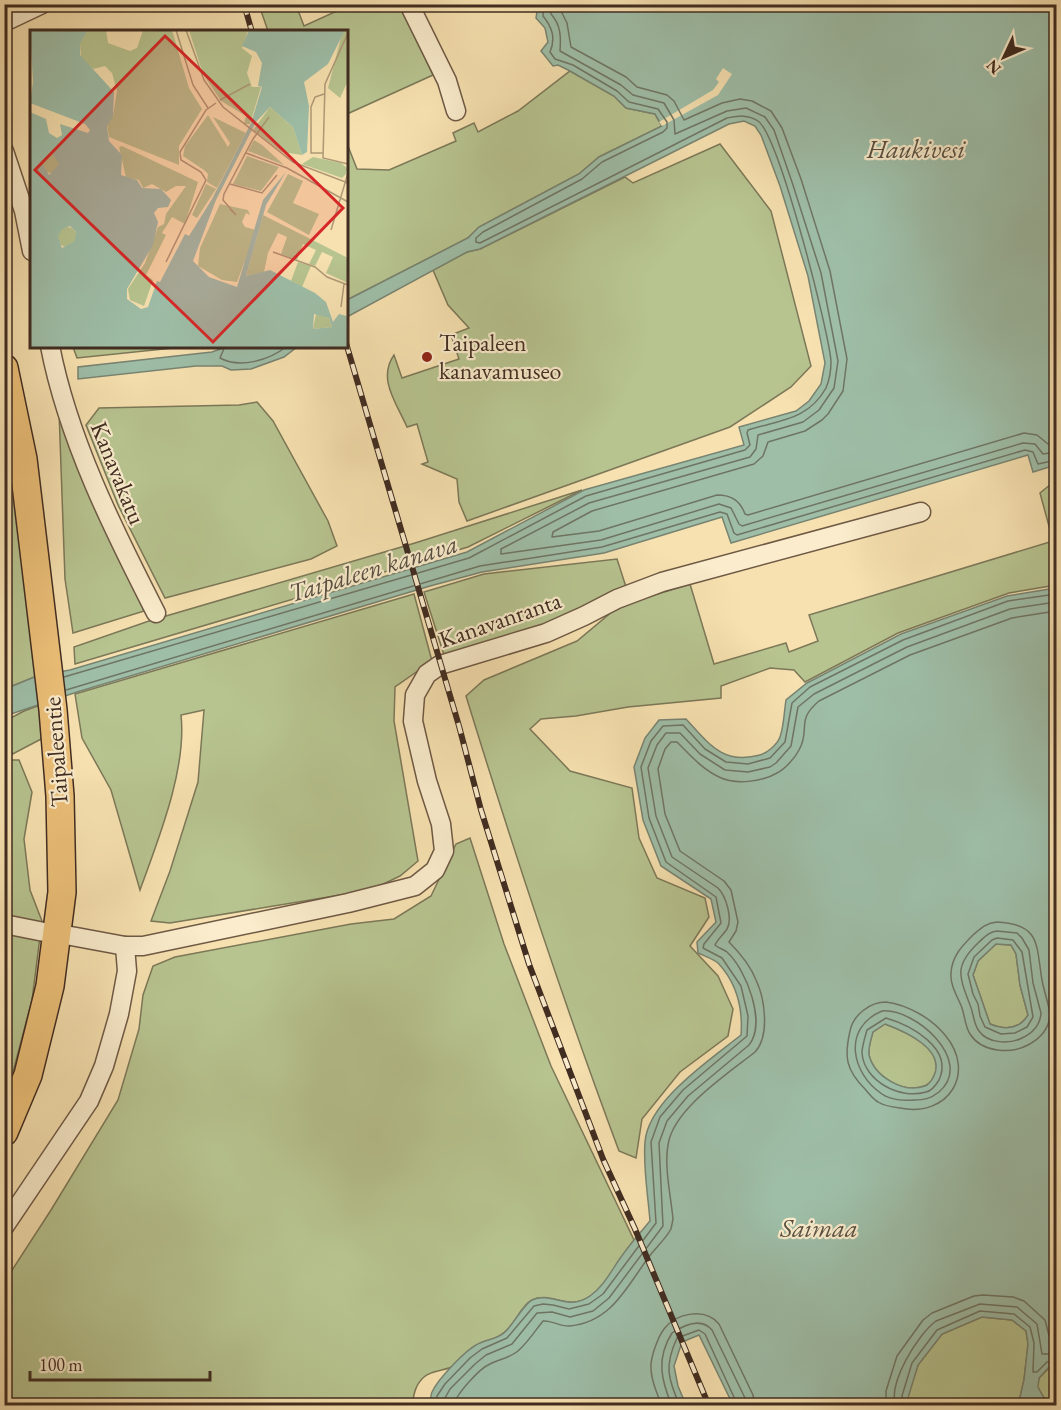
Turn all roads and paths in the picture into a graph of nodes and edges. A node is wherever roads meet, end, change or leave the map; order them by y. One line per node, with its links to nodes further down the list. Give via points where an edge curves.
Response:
1 (42, 4): 3 (street)
2 (410, 4): 4 (street, via 447,81)
3 (4, 22)
4 (456, 111)
5 (4, 151): 6 (street)
6 (30, 240)
7 (50, 348): 10 (street, Kanavakatu, via 58,386 95,486)
8 (4, 368): 15 (highway, Taipaleentie, via 23,459 45,633 60,796 62,892 50,986 28,1075)
9 (921, 512): 14 (street, Kanavanranta, via 662,582 546,633 440,664 427,674 415,695 413,722 441,824 444,851 435,870 415,886 348,903 143,946)
10 (156, 613)
11 (4, 924): 12 (street)
12 (44, 932)
13 (71, 936): 14 (street, Kanavanranta)
14 (125, 946): 16 (street, via 127,971 119,1014 89,1101)
15 (4, 1132)
16 (4, 1227)

